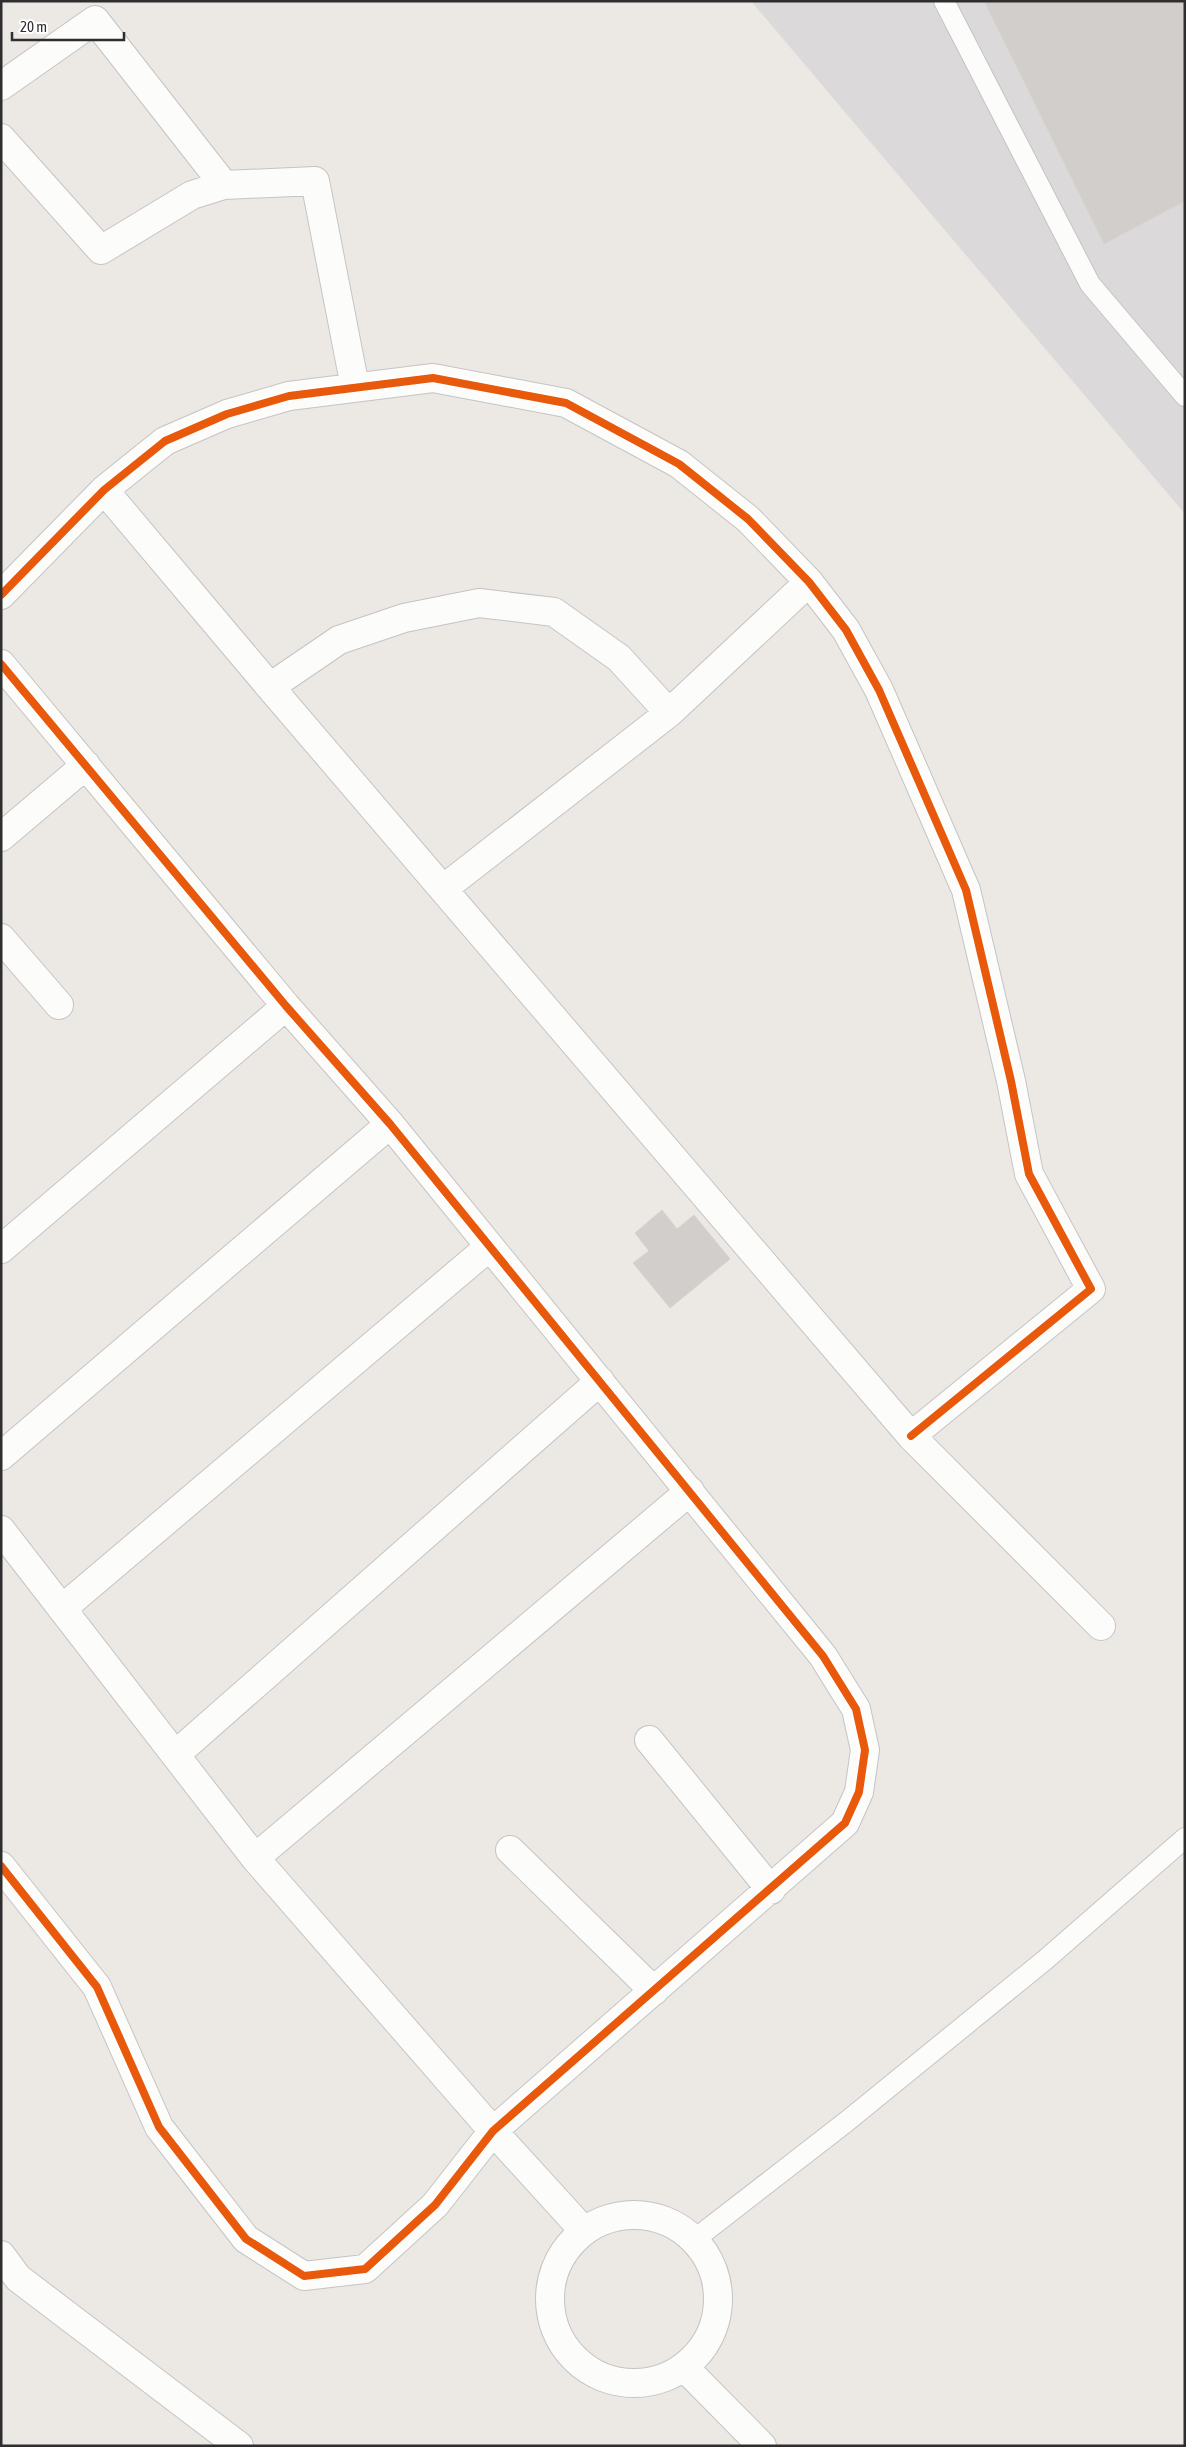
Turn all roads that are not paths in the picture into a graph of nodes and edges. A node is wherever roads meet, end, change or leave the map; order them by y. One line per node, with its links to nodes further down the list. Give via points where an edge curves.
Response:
1 (944, 1): 6 (lane, via 1090,284)
2 (1, 86): 4 (street, via 95,20)
3 (1, 138): 4 (street, via 101,250 192,195)
4 (224, 186): 5 (street, via 315,181)
5 (355, 387): 7 (street, via 289,396 227,414 165,441); 8 (street, via 432,378 566,403 679,464 748,519)
6 (1185, 396)
7 (104, 490): 9 (street); 11 (street)
8 (809, 582): 12 (street); 23 (street, via 846,630 879,690 966,890 1011,1081 1028,1174 1092,1289)
9 (1, 595)
10 (1, 664): 13 (street)
11 (270, 687): 12 (street, via 339,640 404,618 479,603 554,612 619,658); 15 (street)
12 (669, 713): 15 (street)
13 (86, 764): 14 (street); 18 (street)
14 (1, 837)
15 (443, 889): 23 (street)
16 (1, 938): 17 (street)
17 (59, 1005)
18 (286, 1006): 19 (street); 21 (street)
19 (390, 1124): 20 (street); 24 (street)
20 (489, 1246): 22 (street); 27 (street)
21 (1, 1249)
22 (600, 1381): 25 (street); 30 (street)
23 (911, 1436): 28 (street)
24 (1, 1456)
25 (690, 1491): 33 (street); 35 (street, via 823,1656 856,1708 866,1750 859,1792 845,1823)
26 (1, 1530): 27 (street)
27 (63, 1608): 30 (street)
28 (1101, 1626)
29 (649, 1740): 35 (street)
30 (175, 1755): 33 (street)
31 (1185, 1838): 39 (lane, via 1045,1960 846,2122)
32 (510, 1850): 36 (street)
33 (255, 1858): 37 (street)
34 (1, 1866): 37 (street, via 97,1987 159,2127 246,2239 304,2276 365,2270 435,2205)
35 (771, 1890): 36 (street)
36 (654, 1991): 37 (street)
37 (493, 2131): 38 (street)
38 (584, 2231): 39 (street, via 605,2220 629,2214 653,2216); 41 (street, via 565,2250 553,2273 549,2299 554,2326 566,2349 584,2367 617,2381 634,2383 660,2379)
39 (695, 2239): 41 (street, via 712,2263 718,2291 716,2320 704,2346)
40 (1, 2255): 42 (street, via 18,2278)
41 (684, 2367): 43 (street)
42 (239, 2446)
43 (762, 2446)

